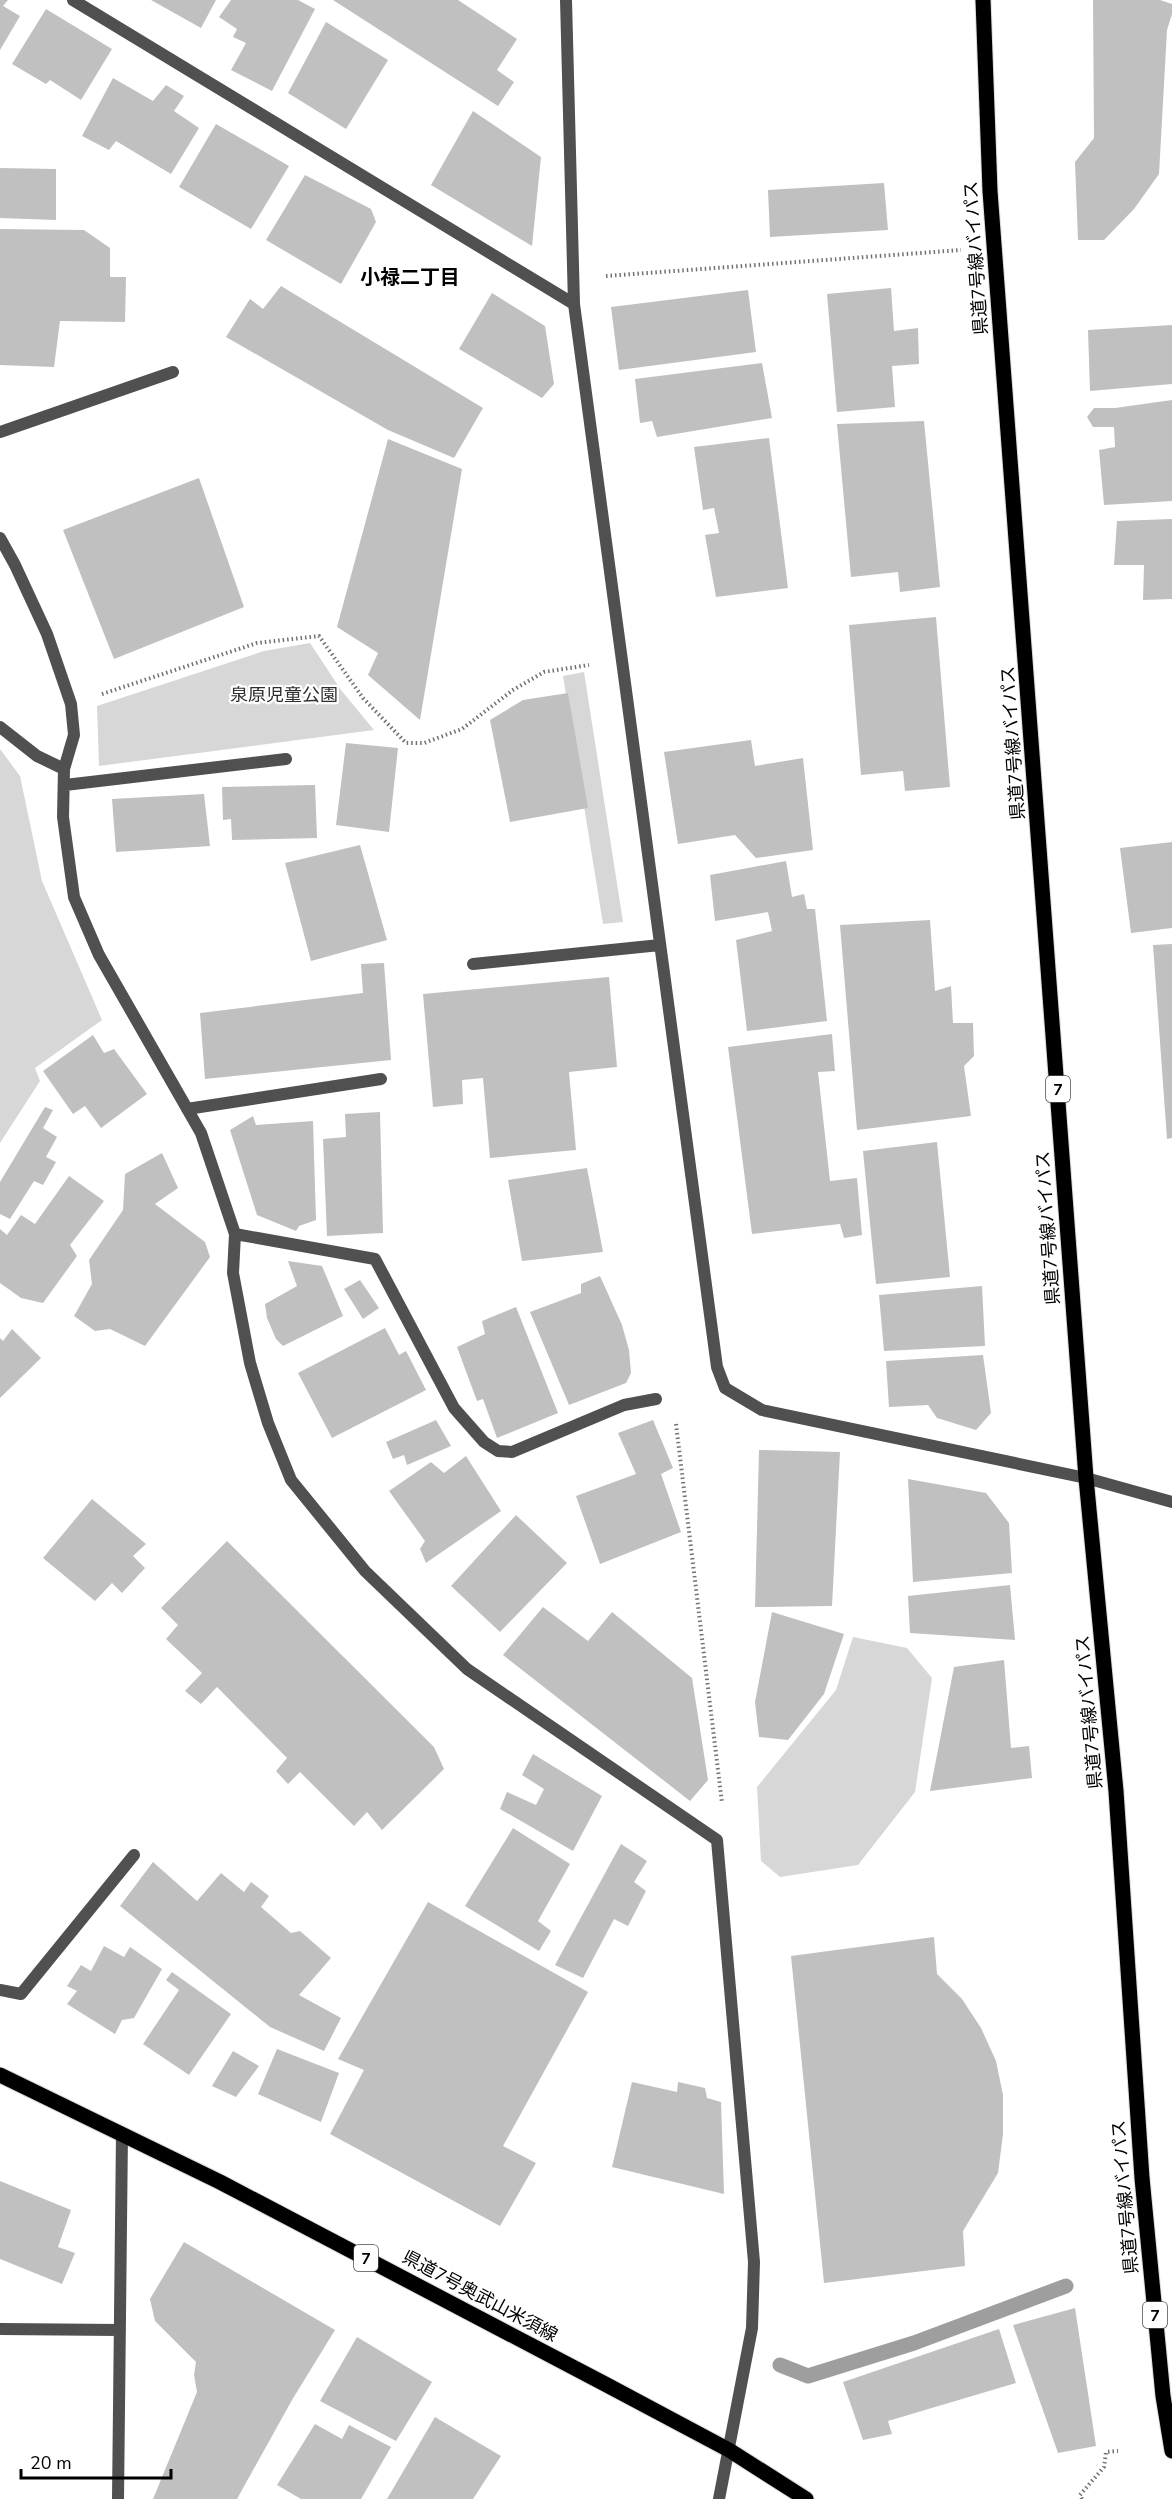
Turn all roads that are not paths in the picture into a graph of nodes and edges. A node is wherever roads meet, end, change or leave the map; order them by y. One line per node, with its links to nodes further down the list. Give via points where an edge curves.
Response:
1 (72, 0): 4 (street)
2 (566, 0): 4 (street)
3 (983, 0): 18 (main road, 県道7号線バイパス / 7, via 994,248)
4 (574, 304): 12 (street)
5 (173, 372): 6 (street)
6 (0, 432)
7 (0, 538): 10 (street, via 46,633 71,704 74,735)
8 (0, 727): 10 (street, via 37,756)
9 (285, 759): 11 (street)
10 (64, 769): 11 (street)
11 (64, 785): 15 (street, via 63,817 74,897 99,955)
12 (660, 945): 13 (street); 18 (street, via 717,1367 725,1388 762,1410)
13 (473, 964)
14 (381, 1079): 15 (street)
15 (188, 1109): 16 (street, via 201,1133)
16 (235, 1234): 17 (street, via 375,1259 454,1408 484,1442 498,1451 512,1452 624,1405); 27 (street, via 233,1273 250,1363 291,1480 365,1571 466,1669 717,1840 754,2262 752,2328)
17 (656, 1399)
18 (1086, 1478): 19 (street); 26 (main road, 県道7号線バイパス / 7, via 1116,1791 1142,2178)
19 (1172, 1502)
20 (134, 1855): 21 (street, via 21,1994)
21 (0, 1990)
22 (0, 2075): 23 (main road, 県道7号奥武山米須線 / 7)
23 (122, 2133): 25 (street); 27 (main road, 県道7号奥武山米須線 / 7)
24 (0, 2329): 25 (street)
25 (120, 2330): 30 (street)
26 (1168, 2395): 28 (main road, 県道7号線バイパス / 7)
27 (729, 2450): 29 (main road, 県道7号奥武山米須線 / 7); 31 (street)
28 (1172, 2451)
29 (804, 2498)
30 (118, 2499)
31 (719, 2499)

